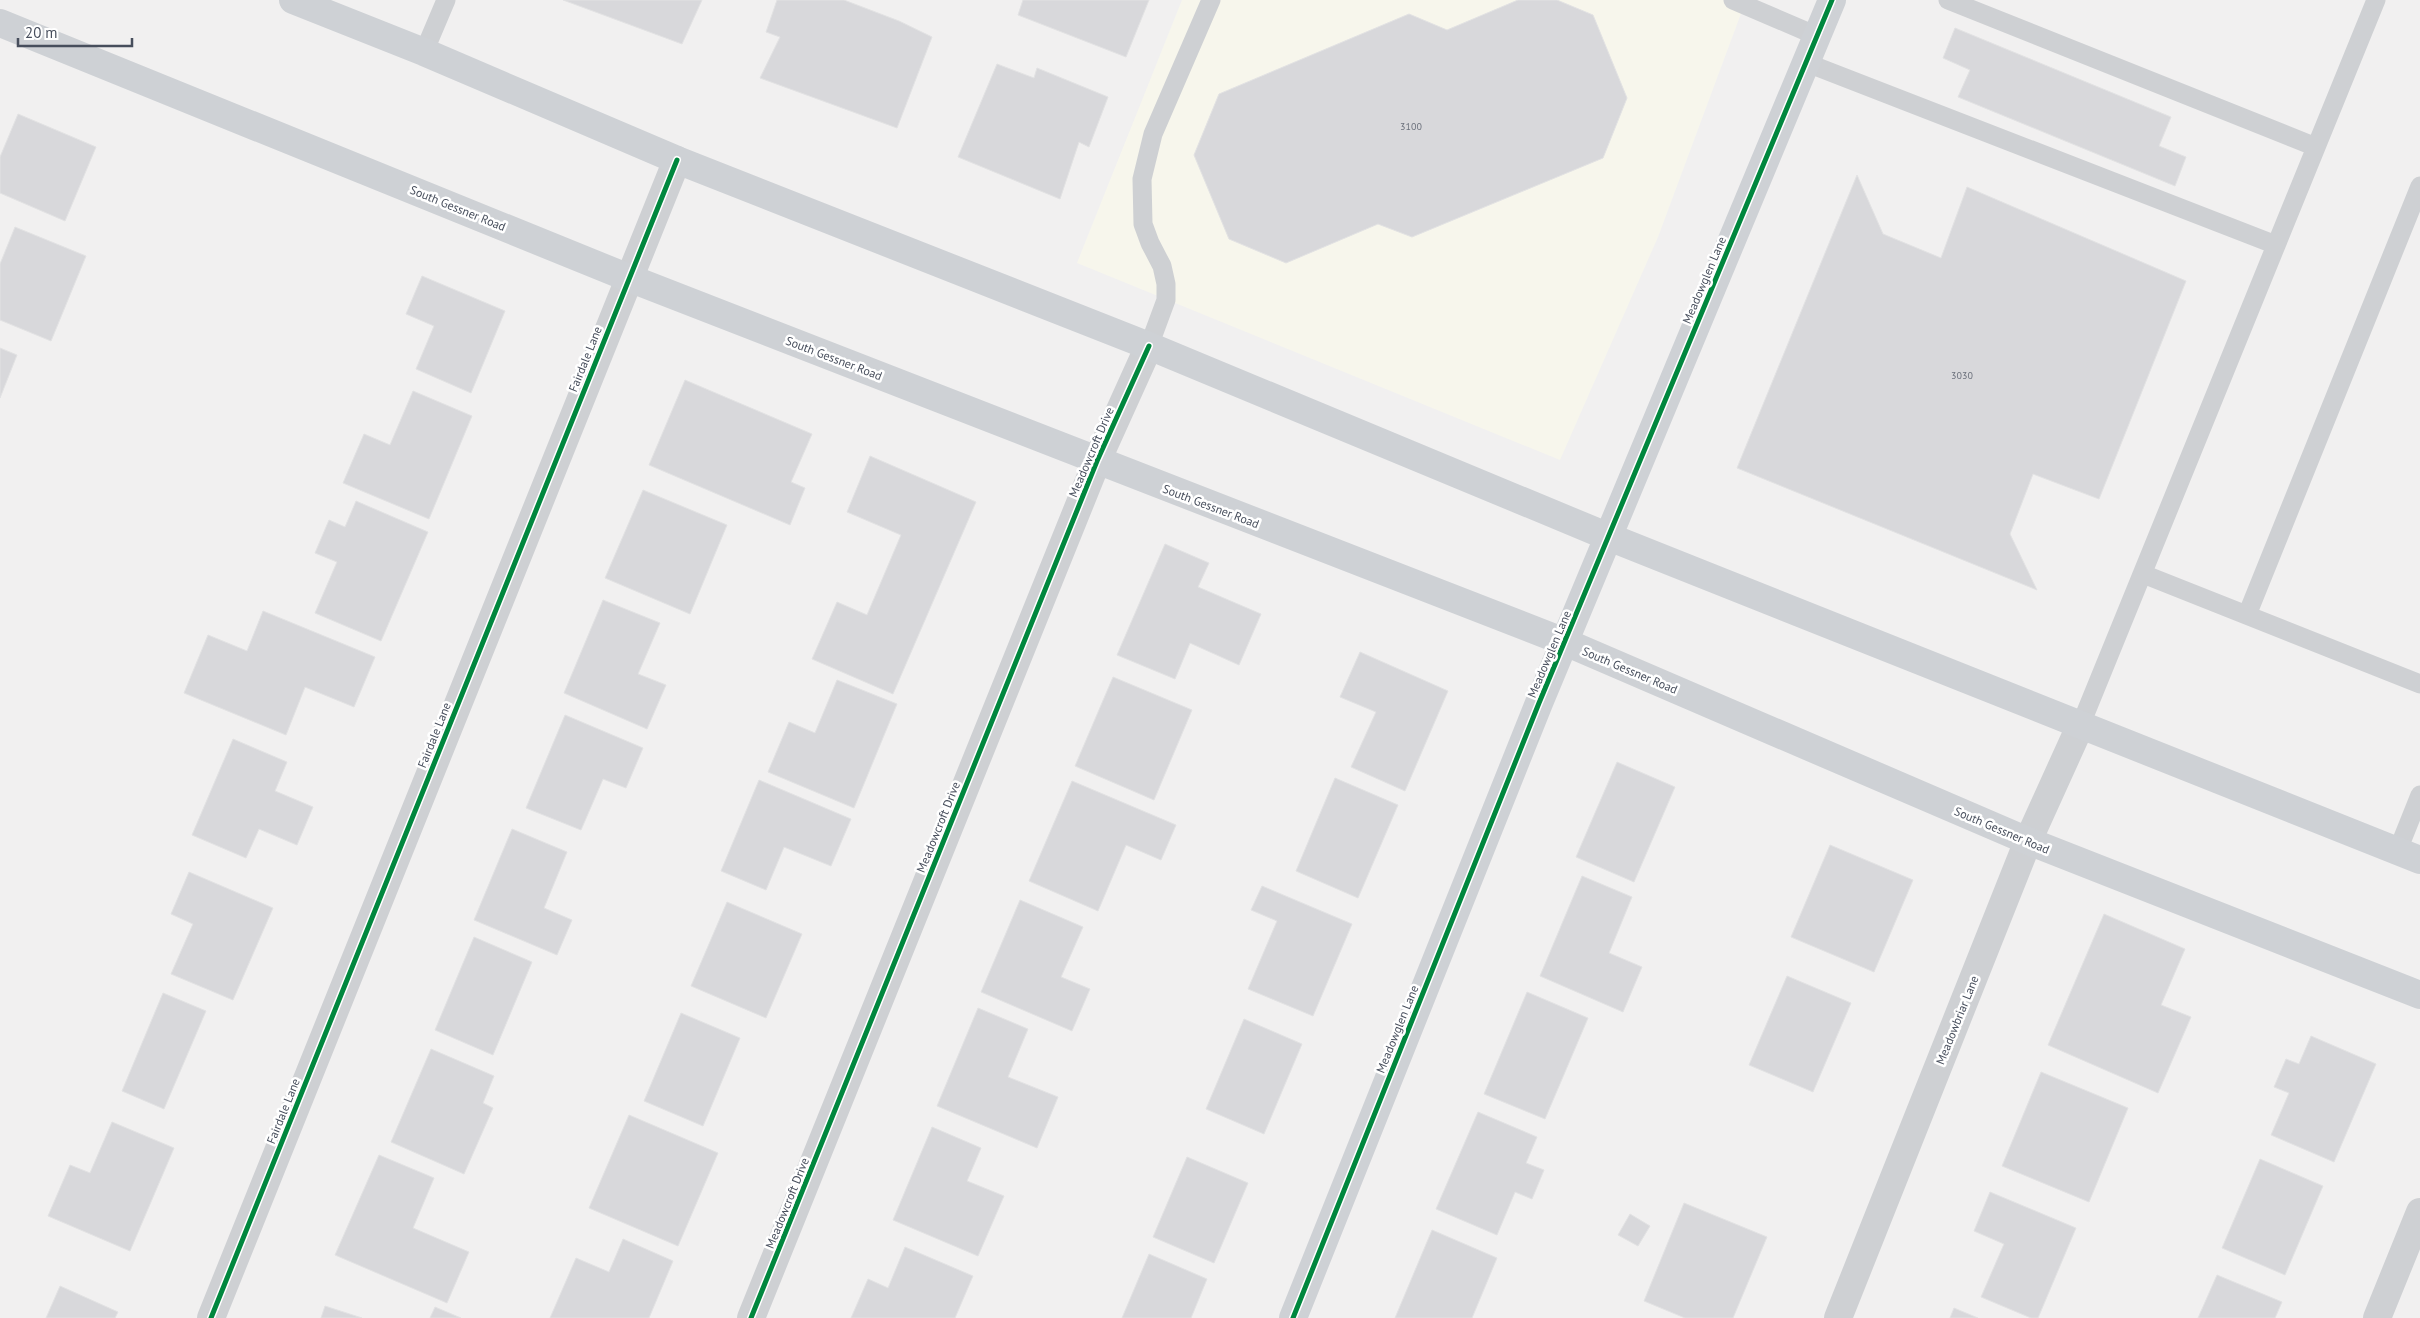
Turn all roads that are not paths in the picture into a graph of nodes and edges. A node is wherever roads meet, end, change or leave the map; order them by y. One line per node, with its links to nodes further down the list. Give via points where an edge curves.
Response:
1 (293, 0): 10 (main road)
2 (446, 0): 10 (lane)
3 (1211, 0): 17 (lane, via 1153,134 1142,179 1143,224 1162,266 1166,284 1166,300)
4 (1732, 0): 9 (lane)
5 (1832, 0): 9 (main road, Meadowglen Lane)
6 (1948, 0): 12 (lane)
7 (2376, 0): 12 (lane)
8 (0, 23): 16 (main road, South Gessner Road)
9 (1817, 36): 11 (main road, Meadowglen Lane)
10 (424, 52): 13 (main road)
11 (1807, 62): 15 (lane); 19 (main road, Meadowglen Lane)
12 (2316, 147): 15 (lane)
13 (677, 160): 16 (street, Fairdale Lane); 17 (main road)
14 (2420, 186): 21 (lane)
15 (2276, 244): 20 (lane)
16 (629, 278): 18 (main road, South Gessner Road); 30 (street, Fairdale Lane)
17 (1149, 346): 18 (street, Meadowcroft Drive); 19 (main road)
18 (1097, 461): 22 (main road, South Gessner Road); 31 (street, Meadowcroft Drive)
19 (1609, 537): 22 (main road, Meadowglen Lane); 24 (main road)
20 (2143, 574): 21 (lane); 24 (lane)
21 (2247, 615): 23 (lane)
22 (1565, 642): 26 (main road, South Gessner Road); 32 (main road, Meadowglen Lane)
23 (2420, 684)
24 (2081, 724): 26 (street, Meadowbriar Lane); 27 (main road)
25 (2420, 795): 27 (lane)
26 (2028, 841): 28 (main road, South Gessner Road); 33 (street, Meadowbriar Lane)
27 (2409, 855)
28 (2420, 995)
29 (2420, 1212): 34 (street)
30 (211, 1318)
31 (751, 1318)
32 (1293, 1318)
33 (1838, 1318)
34 (2377, 1318)

